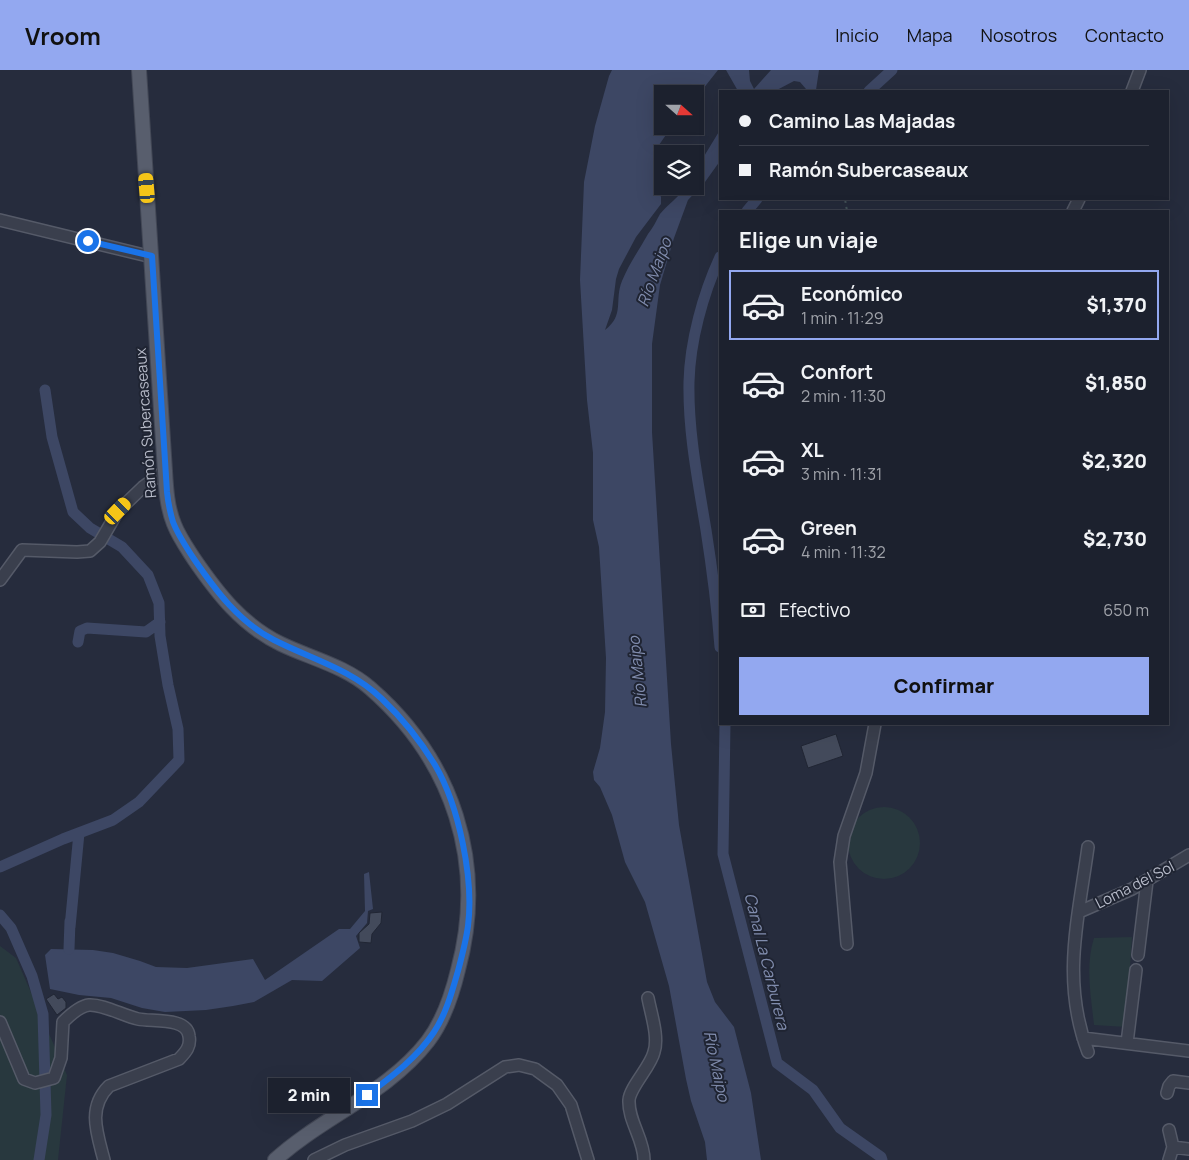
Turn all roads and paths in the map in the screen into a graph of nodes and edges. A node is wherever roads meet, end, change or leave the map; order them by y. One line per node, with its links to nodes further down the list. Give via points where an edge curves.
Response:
1 (139, 70): 5 (main road, Ramón Subercaseaux)
2 (1140, 70): 3 (street)
3 (1132, 90)
4 (0, 220): 5 (street)
5 (152, 256): 6 (main road, Ramón Subercaseaux)
6 (165, 470): 7 (street, via 118,511 103,538 90,551 22,550); 28 (main road, Ramón Subercaseaux, via 171,514 182,540 234,611 272,639 338,668 367,685 414,736 435,764 446,787 467,868 469,912 466,937 451,995 435,1031 414,1056 386,1080)
7 (0, 580)
8 (875, 725): 13 (street, via 866,773 844,836 840,862)
9 (1088, 847): 12 (street)
10 (1189, 855): 11 (street, Loma del Sol)
11 (1147, 881): 12 (street, Loma del Sol); 14 (street)
12 (1079, 912): 18 (street, via 1073,980 1075,1008)
13 (847, 944)
14 (1138, 955)
15 (1136, 970): 19 (street)
16 (648, 998): 31 (street, via 654,1027 654,1052 629,1098 630,1111 644,1149)
17 (0, 1022): 27 (street, via 24,1079 35,1082 54,1078 61,1058 63,1022 87,1005 139,1019 177,1023 187,1028 190,1044 179,1060 109,1086 102,1093 95,1115)
18 (1083, 1038): 19 (street); 21 (street)
19 (1127, 1043): 20 (street)
20 (1189, 1051)
21 (1088, 1052)
22 (1189, 1083): 23 (street, via 1173,1081)
23 (1167, 1093)
24 (1169, 1130): 25 (street)
25 (1173, 1147): 26 (street); 32 (street)
26 (1189, 1148)
27 (104, 1160)
28 (275, 1160)
29 (314, 1160): 30 (street, via 447,1104 505,1066 519,1065 535,1069 557,1085 571,1105)
30 (588, 1160)
31 (644, 1160)
32 (1169, 1160)

